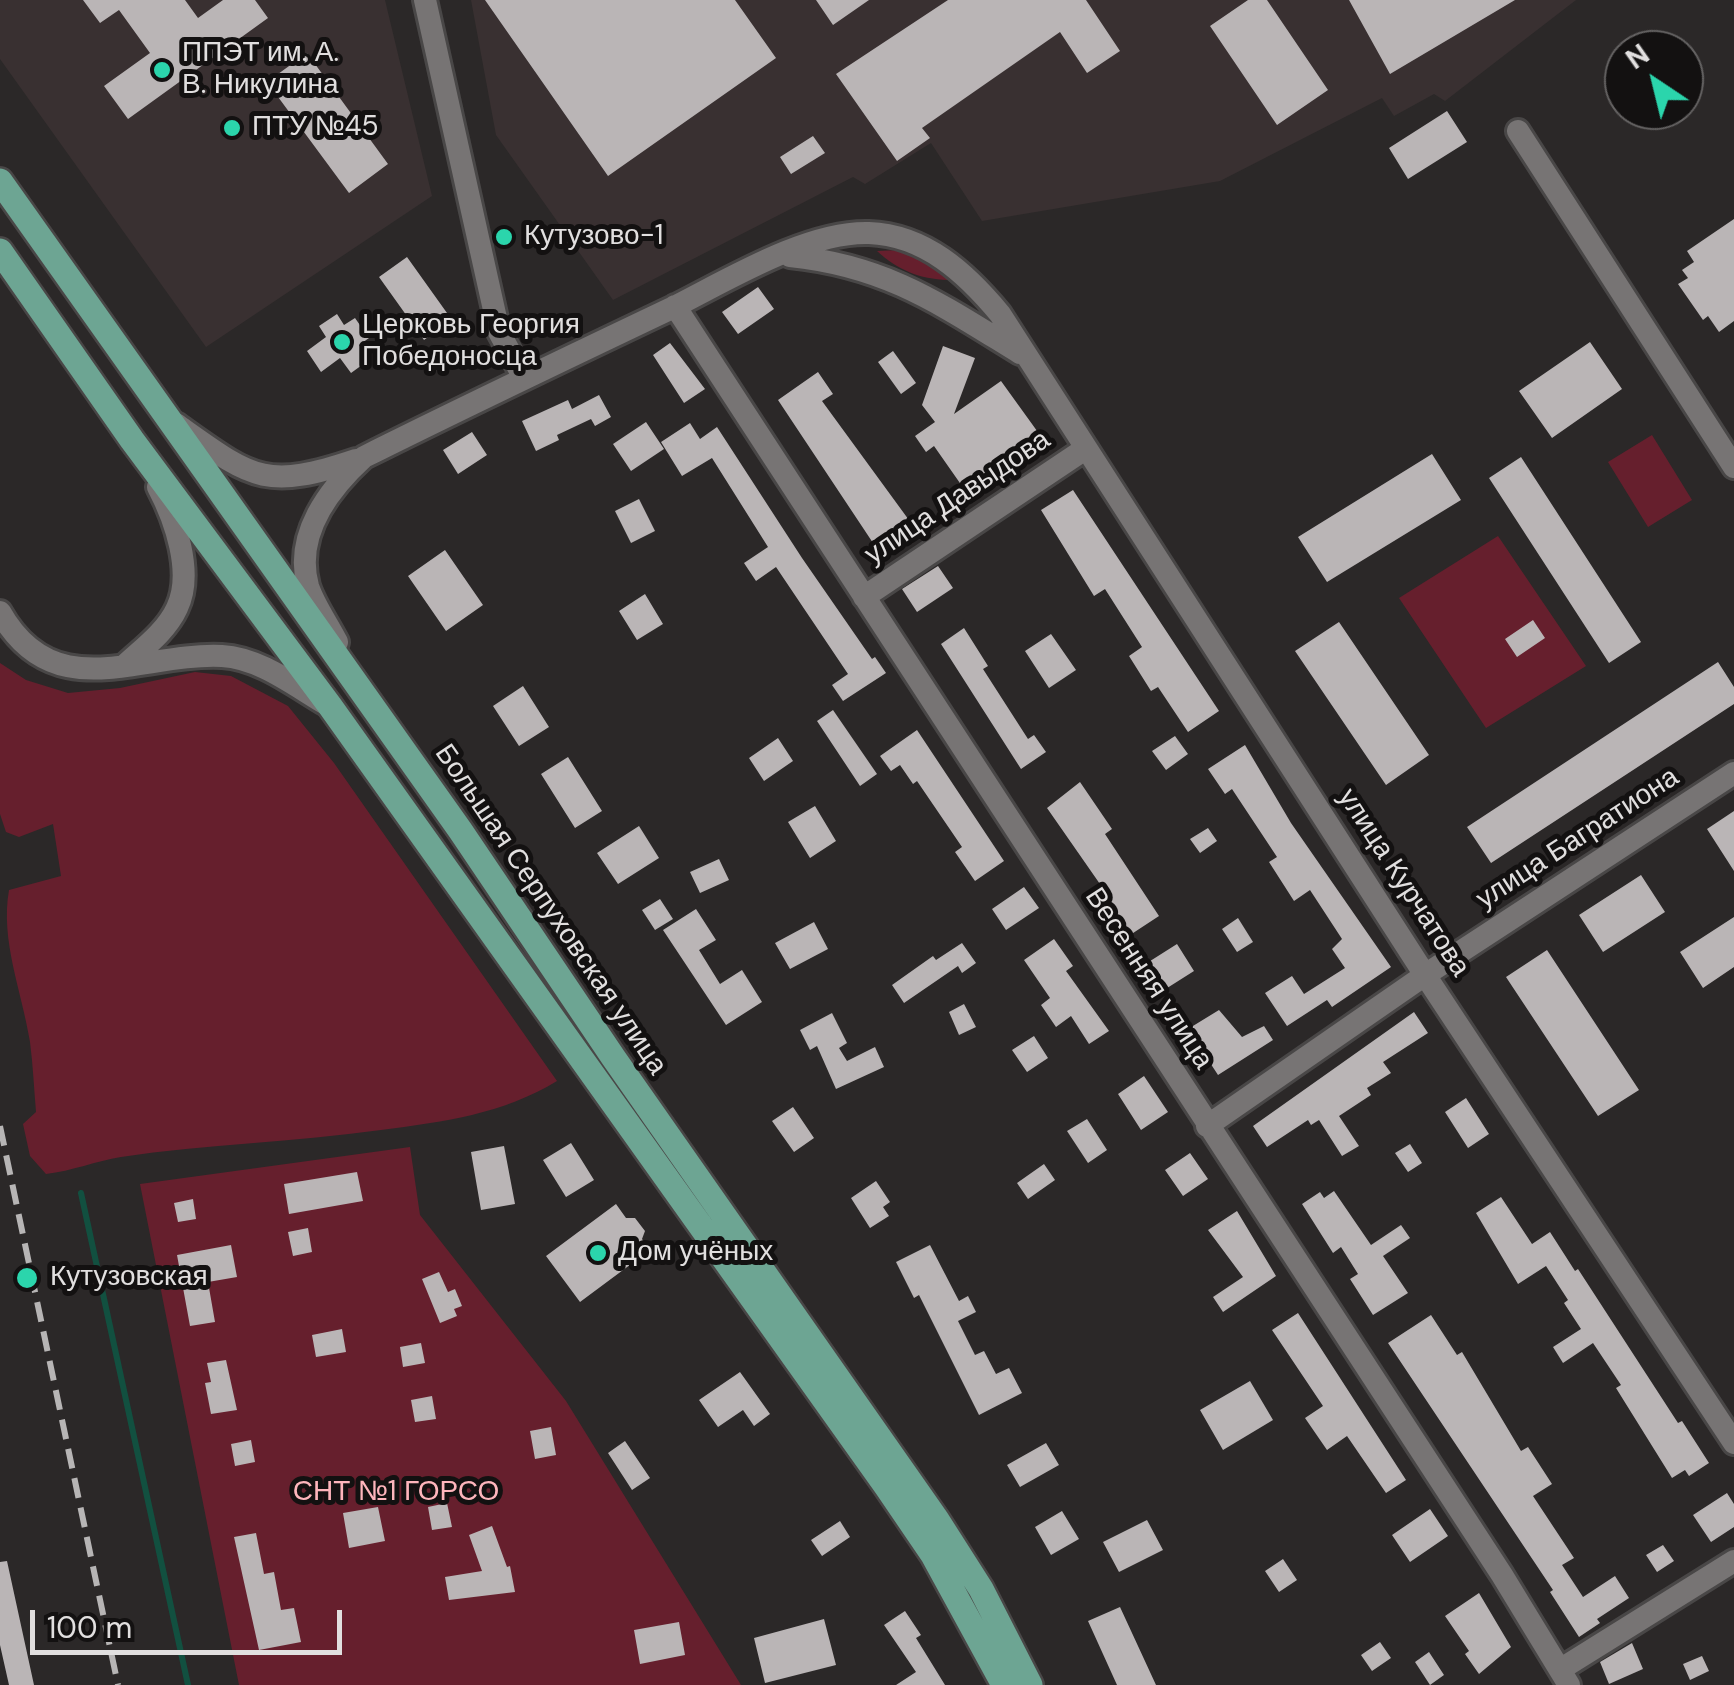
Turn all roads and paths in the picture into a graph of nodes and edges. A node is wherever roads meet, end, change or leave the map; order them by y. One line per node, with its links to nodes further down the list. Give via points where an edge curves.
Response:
1 (425, 0): 8 (street, via 500,332)
2 (1518, 131): 13 (street)
3 (0, 181): 9 (main road, Большая Серпуховская улица)
4 (0, 251): 10 (main road, Большая Серпуховская улица)
5 (779, 255): 6 (street); 7 (street, улица Курчатова, via 874,272); 7 (street, улица Курчатова, via 839,236 905,238 954,264 1000,314)
6 (675, 306): 8 (street); 14 (street, Весенняя улица)
7 (1023, 354): 11 (street, улица Курчатова)
8 (524, 378): 12 (street)
9 (164, 415): 12 (street, via 232,464 261,476 322,471); 17 (main road, Большая Серпуховская улица)
10 (132, 440): 16 (street, via 167,504 184,586 164,630); 18 (main road, Большая Серпуховская улица)
11 (1085, 449): 14 (street, улица Давыдова); 20 (street, улица Курчатова)
12 (364, 457): 17 (street, via 324,502 309,534 306,562 308,586)
13 (1734, 467)
14 (864, 597): 21 (street, Весенняя улица)
15 (0, 612): 16 (street, via 10,631 50,661 102,671)
16 (124, 666): 18 (street, via 226,656 269,670)
17 (360, 689): 26 (main road, Большая Серпуховская улица, via 937,1520)
18 (330, 706): 25 (main road, Большая Серпуховская улица, via 886,1486 942,1570)
19 (1734, 773): 20 (street, улица Багратиона)
20 (1426, 974): 21 (street, улица Багратиона); 22 (street, улица Курчатова)
21 (1207, 1126): 24 (street, Весенняя улица)
22 (1734, 1442)
23 (1734, 1561): 24 (street)
24 (1565, 1677)
25 (1004, 1685)
26 (1030, 1685)

